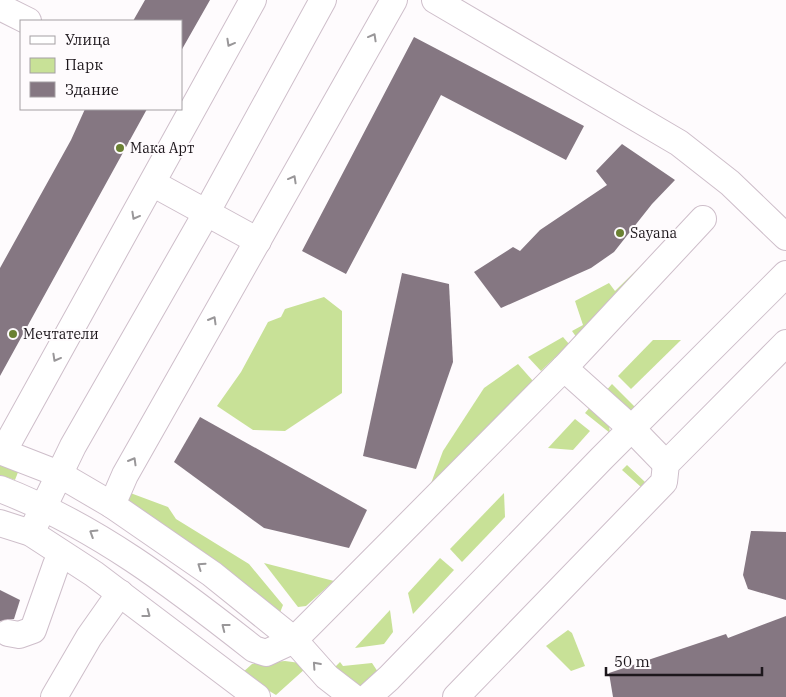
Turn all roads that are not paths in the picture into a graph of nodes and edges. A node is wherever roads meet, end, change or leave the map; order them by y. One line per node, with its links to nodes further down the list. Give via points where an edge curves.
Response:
1 (253, 0): 7 (lane, one-way to 7)
2 (323, 0): 9 (lane)
3 (394, 0): 12 (lane, one-way to 3)
4 (435, 0): 11 (lane, via 679,142 730,183)
5 (0, 7): 6 (lane)
6 (26, 20)
7 (187, 106): 8 (lane)
8 (154, 184): 9 (lane); 17 (lane, one-way to 17)
9 (207, 212): 12 (lane); 19 (lane)
10 (703, 219): 15 (lane)
11 (786, 237)
12 (258, 241): 21 (lane, one-way to 12, via 125,474)
13 (786, 274): 16 (lane)
14 (786, 343): 18 (lane)
15 (564, 368): 16 (lane); 28 (lane)
16 (632, 429): 18 (lane); 32 (lane)
17 (2, 451): 19 (lane)
18 (666, 464): 33 (lane, via 664,482)
19 (59, 474): 21 (lane); 22 (lane)
20 (0, 489): 22 (lane)
21 (112, 505): 28 (lane, one-way to 21, via 212,574)
22 (44, 506): 24 (lane); 28 (lane, one-way to 22, via 266,653 254,649 168,581)
23 (0, 523): 24 (lane)
24 (31, 533): 25 (lane)
25 (62, 555): 26 (lane); 27 (lane, via 33,630 19,635)
26 (120, 593): 29 (lane, via 89,637); 30 (lane, one-way to 30)
27 (8, 633)
28 (294, 640): 31 (lane, one-way to 28, via 327,677)
29 (54, 697)
30 (257, 697)
31 (353, 697)
32 (368, 697)
33 (456, 697)

